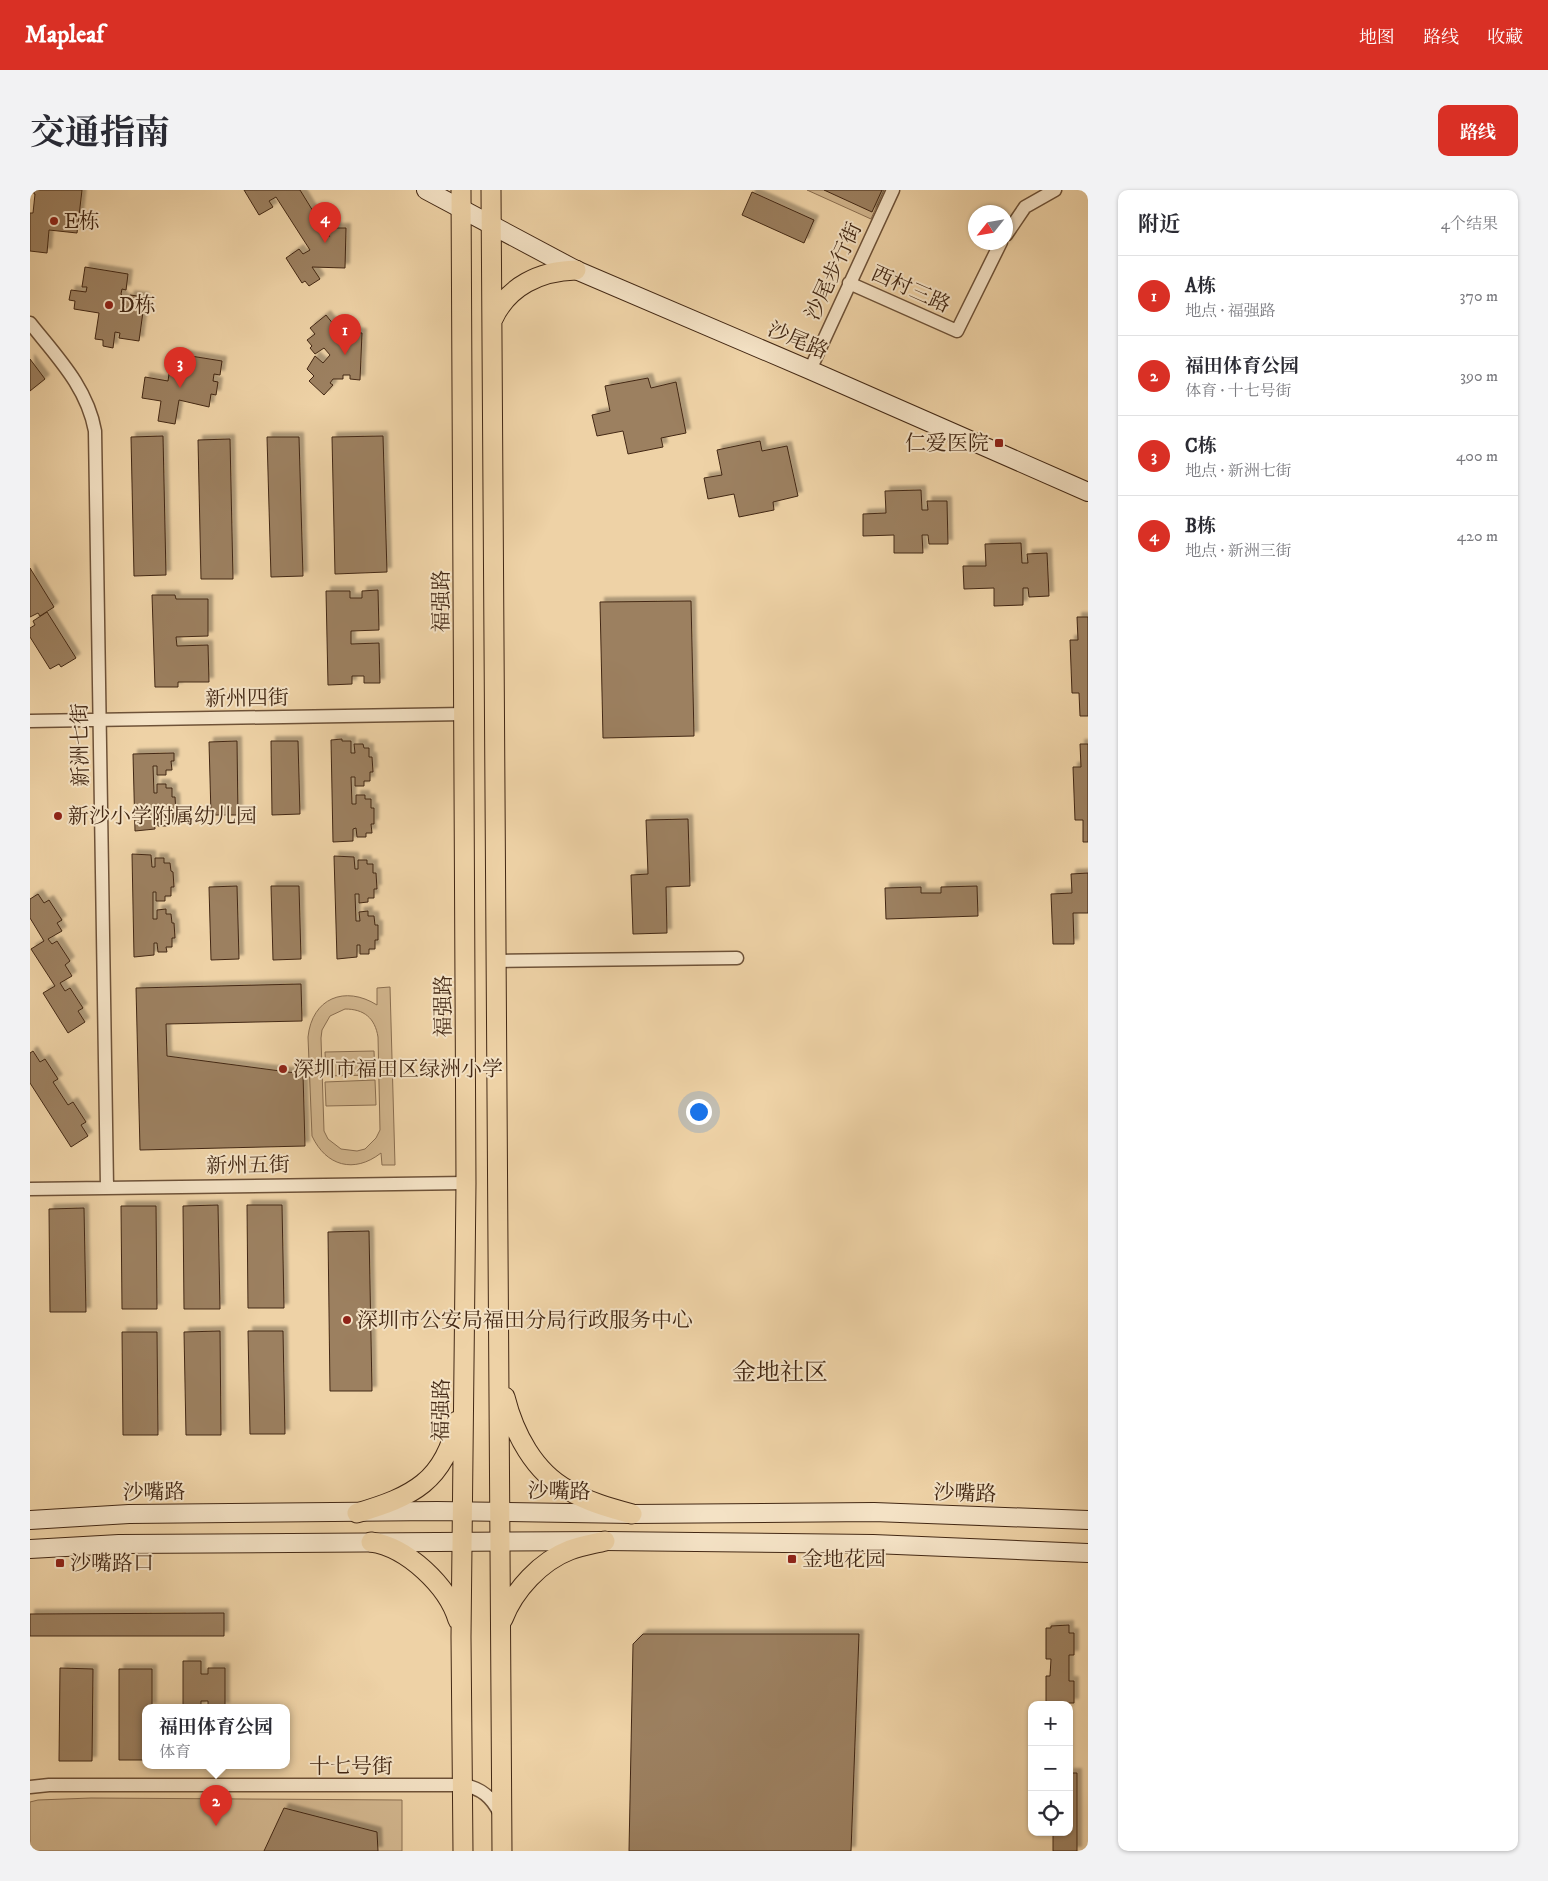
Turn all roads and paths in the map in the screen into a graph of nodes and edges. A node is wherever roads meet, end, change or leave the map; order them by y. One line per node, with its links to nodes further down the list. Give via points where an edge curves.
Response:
1 (426, 190): 6 (street, 沙尾路)
2 (461, 190): 6 (main road, 福强路)
3 (491, 190): 8 (main road)
4 (893, 190): 11 (street, 沙尾步行街)
5 (1055, 190): 7 (street, via 1025,207)
6 (460, 209): 8 (street, 沙尾路); 15 (main road, 福强路)
7 (1013, 225)
8 (492, 226): 10 (street, 沙尾路); 12 (main road)
9 (997, 250): 11 (street, 西村三路, via 957,331)
10 (576, 270): 12 (main road, via 553,272 526,283 499,305); 14 (street, 沙尾路)
11 (849, 284): 14 (street, 沙尾步行街)
12 (492, 320): 16 (main road)
13 (30, 323): 19 (street, 新洲七街, via 82,392 95,431)
14 (810, 370): 17 (street, 沙尾路)
15 (462, 439): 16 (main road); 18 (main road, 福强路)
16 (493, 439): 22 (main road)
17 (1088, 492)
18 (464, 714): 19 (street, 新州四街); 23 (main road, 福强路)
19 (100, 720): 20 (street, 新州四街); 24 (street, 新洲七街)
20 (30, 721)
21 (737, 958): 22 (street)
22 (497, 961): 26 (main road)
23 (466, 1183): 24 (street, 新州五街); 27 (main road, 福强路)
24 (107, 1187): 25 (street, 新州五街)
25 (30, 1189)
26 (499, 1374): 29 (main road); 31 (main road, via 515,1427 546,1473 566,1490)
27 (465, 1380): 28 (main road, 福强路); 30 (main road, via 447,1452 426,1482 399,1500)
28 (462, 1511): 29 (street, 沙嘴路); 30 (street, 沙嘴路); 36 (main road, 福强路)
29 (500, 1512): 31 (street, 沙嘴路); 37 (main road)
30 (357, 1513): 32 (street, 沙嘴路, via 129,1514)
31 (632, 1514): 33 (street, 沙嘴路, via 874,1512)
32 (30, 1520)
33 (1088, 1520)
34 (604, 1541): 37 (street); 39 (street, via 873,1544); 40 (main road, via 571,1550 547,1564 518,1592)
35 (371, 1542): 36 (street); 38 (street, via 119,1544); 41 (main road, via 400,1554 438,1584 455,1610)
36 (462, 1542): 37 (street); 41 (main road, 福强路)
37 (500, 1542): 40 (main road)
38 (30, 1550)
39 (1088, 1553)
40 (501, 1625): 44 (main road)
41 (460, 1637): 42 (main road, 福强路)
42 (463, 1785): 43 (street, 十七号街); 44 (street, via 484,1792 492,1799); 45 (main road, 福强路)
43 (30, 1787)
44 (502, 1818): 46 (main road)
45 (463, 1851)
46 (502, 1851)

